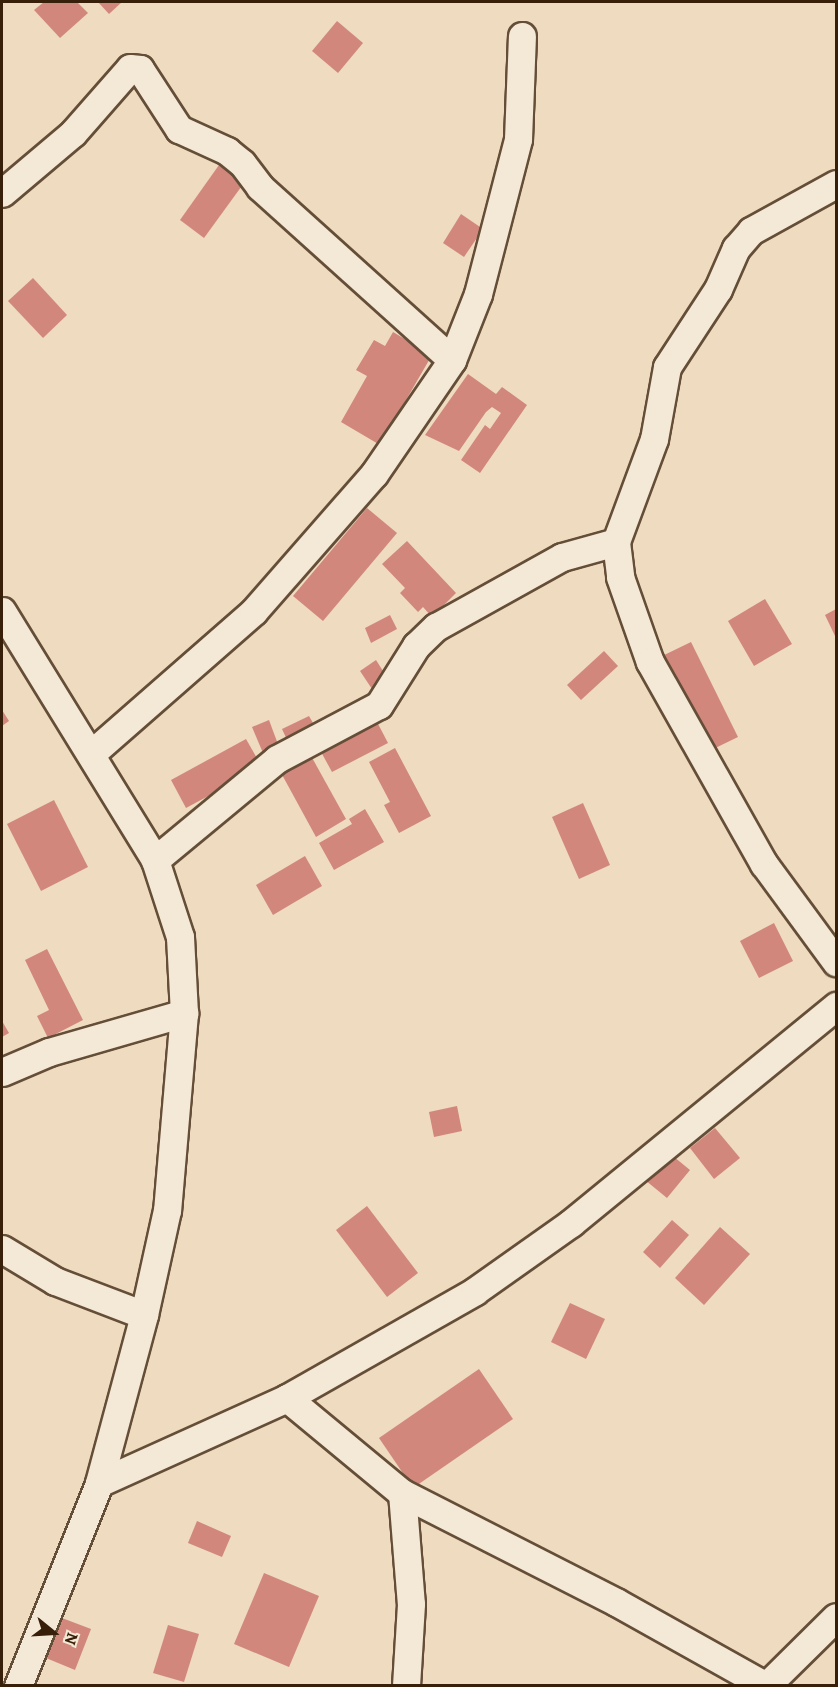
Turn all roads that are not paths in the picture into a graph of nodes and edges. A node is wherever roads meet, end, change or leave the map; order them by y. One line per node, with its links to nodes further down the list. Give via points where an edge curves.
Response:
1 (522, 36): 4 (street, via 518,139 478,294)
2 (837, 184): 5 (street, via 741,240 718,289 667,367 654,439)
3 (2, 193): 4 (street, via 73,133 129,68 140,69 179,129 226,151 242,164 260,187)
4 (452, 360): 7 (street, via 374,474 254,610)
5 (616, 542): 8 (street, via 562,557 436,627 416,646 379,705 277,759); 9 (street, via 620,577 650,662 764,864)
6 (2, 610): 7 (street, via 13,634)
7 (92, 753): 8 (street)
8 (155, 860): 11 (street, via 180,937)
9 (837, 962)
10 (837, 1006): 15 (street, via 571,1223 475,1291)
11 (184, 1013): 12 (street, via 50,1052); 14 (street, via 166,1210)
12 (2, 1072)
13 (2, 1249): 14 (street, via 55,1281)
14 (144, 1315): 16 (street)
15 (287, 1398): 16 (street); 17 (street)
16 (99, 1483): 19 (street)
17 (402, 1493): 20 (street, via 411,1604); 21 (street, via 616,1602)
18 (837, 1617): 21 (street)
19 (18, 1686)
20 (406, 1686)
21 (766, 1686)

